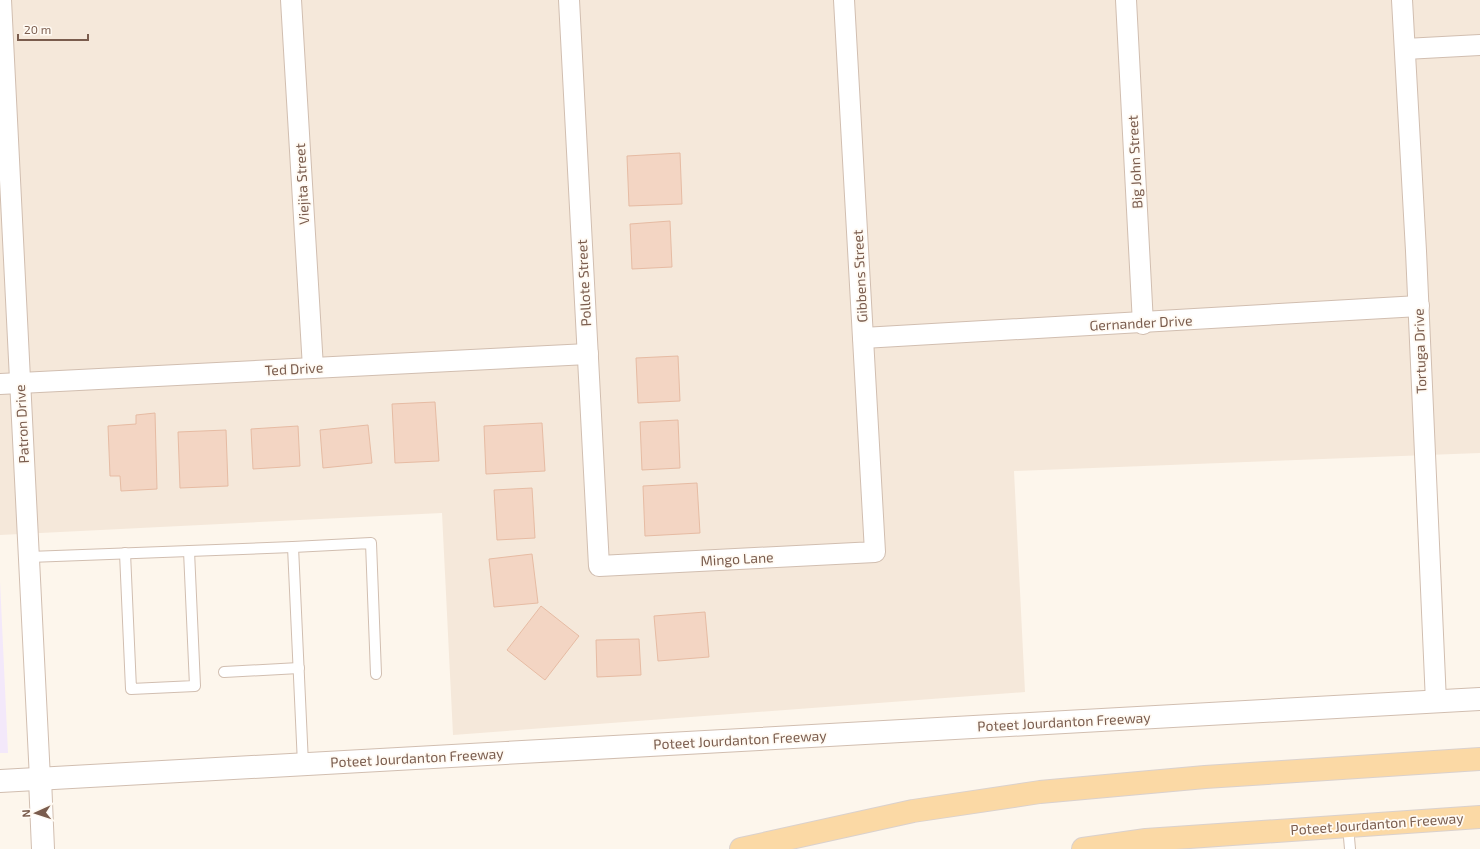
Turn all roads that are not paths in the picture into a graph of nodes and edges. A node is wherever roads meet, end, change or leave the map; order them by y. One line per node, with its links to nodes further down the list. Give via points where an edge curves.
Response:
1 (1, 0): 14 (street, Patron Drive)
2 (291, 0): 13 (street, Viejita Street)
3 (569, 0): 12 (street, Pollote Street)
4 (844, 0): 11 (street, Gibbens Street)
5 (1126, 0): 10 (street, Big John Street)
6 (1402, 0): 8 (street, Tortuga Drive)
7 (1480, 45): 8 (street)
8 (1405, 49): 9 (street, Tortuga Drive)
9 (1418, 306): 10 (street, Gernander Drive); 26 (street, Tortuga Drive)
10 (1143, 324): 11 (street, Gernander Drive)
11 (863, 338): 18 (street, Gibbens Street)
12 (588, 354): 13 (street, Ted Drive); 21 (street, Pollote Street)
13 (313, 368): 14 (street, Ted Drive)
14 (20, 382): 15 (street, Ted Drive); 20 (street, Patron Drive)
15 (0, 384)
16 (293, 547): 17 (lane); 22 (lane); 24 (lane, via 371,543)
17 (189, 551): 19 (lane); 19 (lane, via 195,686 131,689)
18 (875, 552): 21 (street, Mingo Lane)
19 (125, 554): 20 (lane)
20 (28, 558): 29 (street, Patron Drive)
21 (599, 566)
22 (299, 668): 23 (lane); 28 (lane)
23 (224, 672)
24 (376, 674)
25 (1480, 699): 26 (street, Poteet Jourdanton Freeway)
26 (1436, 702): 28 (street, Poteet Jourdanton Freeway)
27 (1480, 759): 34 (main road, via 1205,777 1040,792 913,811)
28 (303, 764): 29 (street, Poteet Jourdanton Freeway)
29 (40, 779): 30 (street, Poteet Jourdanton Freeway); 33 (street, Patron Drive)
30 (0, 781)
31 (1480, 817): 32 (main road, Poteet Jourdanton Freeway)
32 (1348, 826): 35 (main road, Poteet Jourdanton Freeway, via 1146,840); 36 (lane)
33 (43, 849)
34 (741, 849)
35 (1083, 849)
36 (1350, 849)

